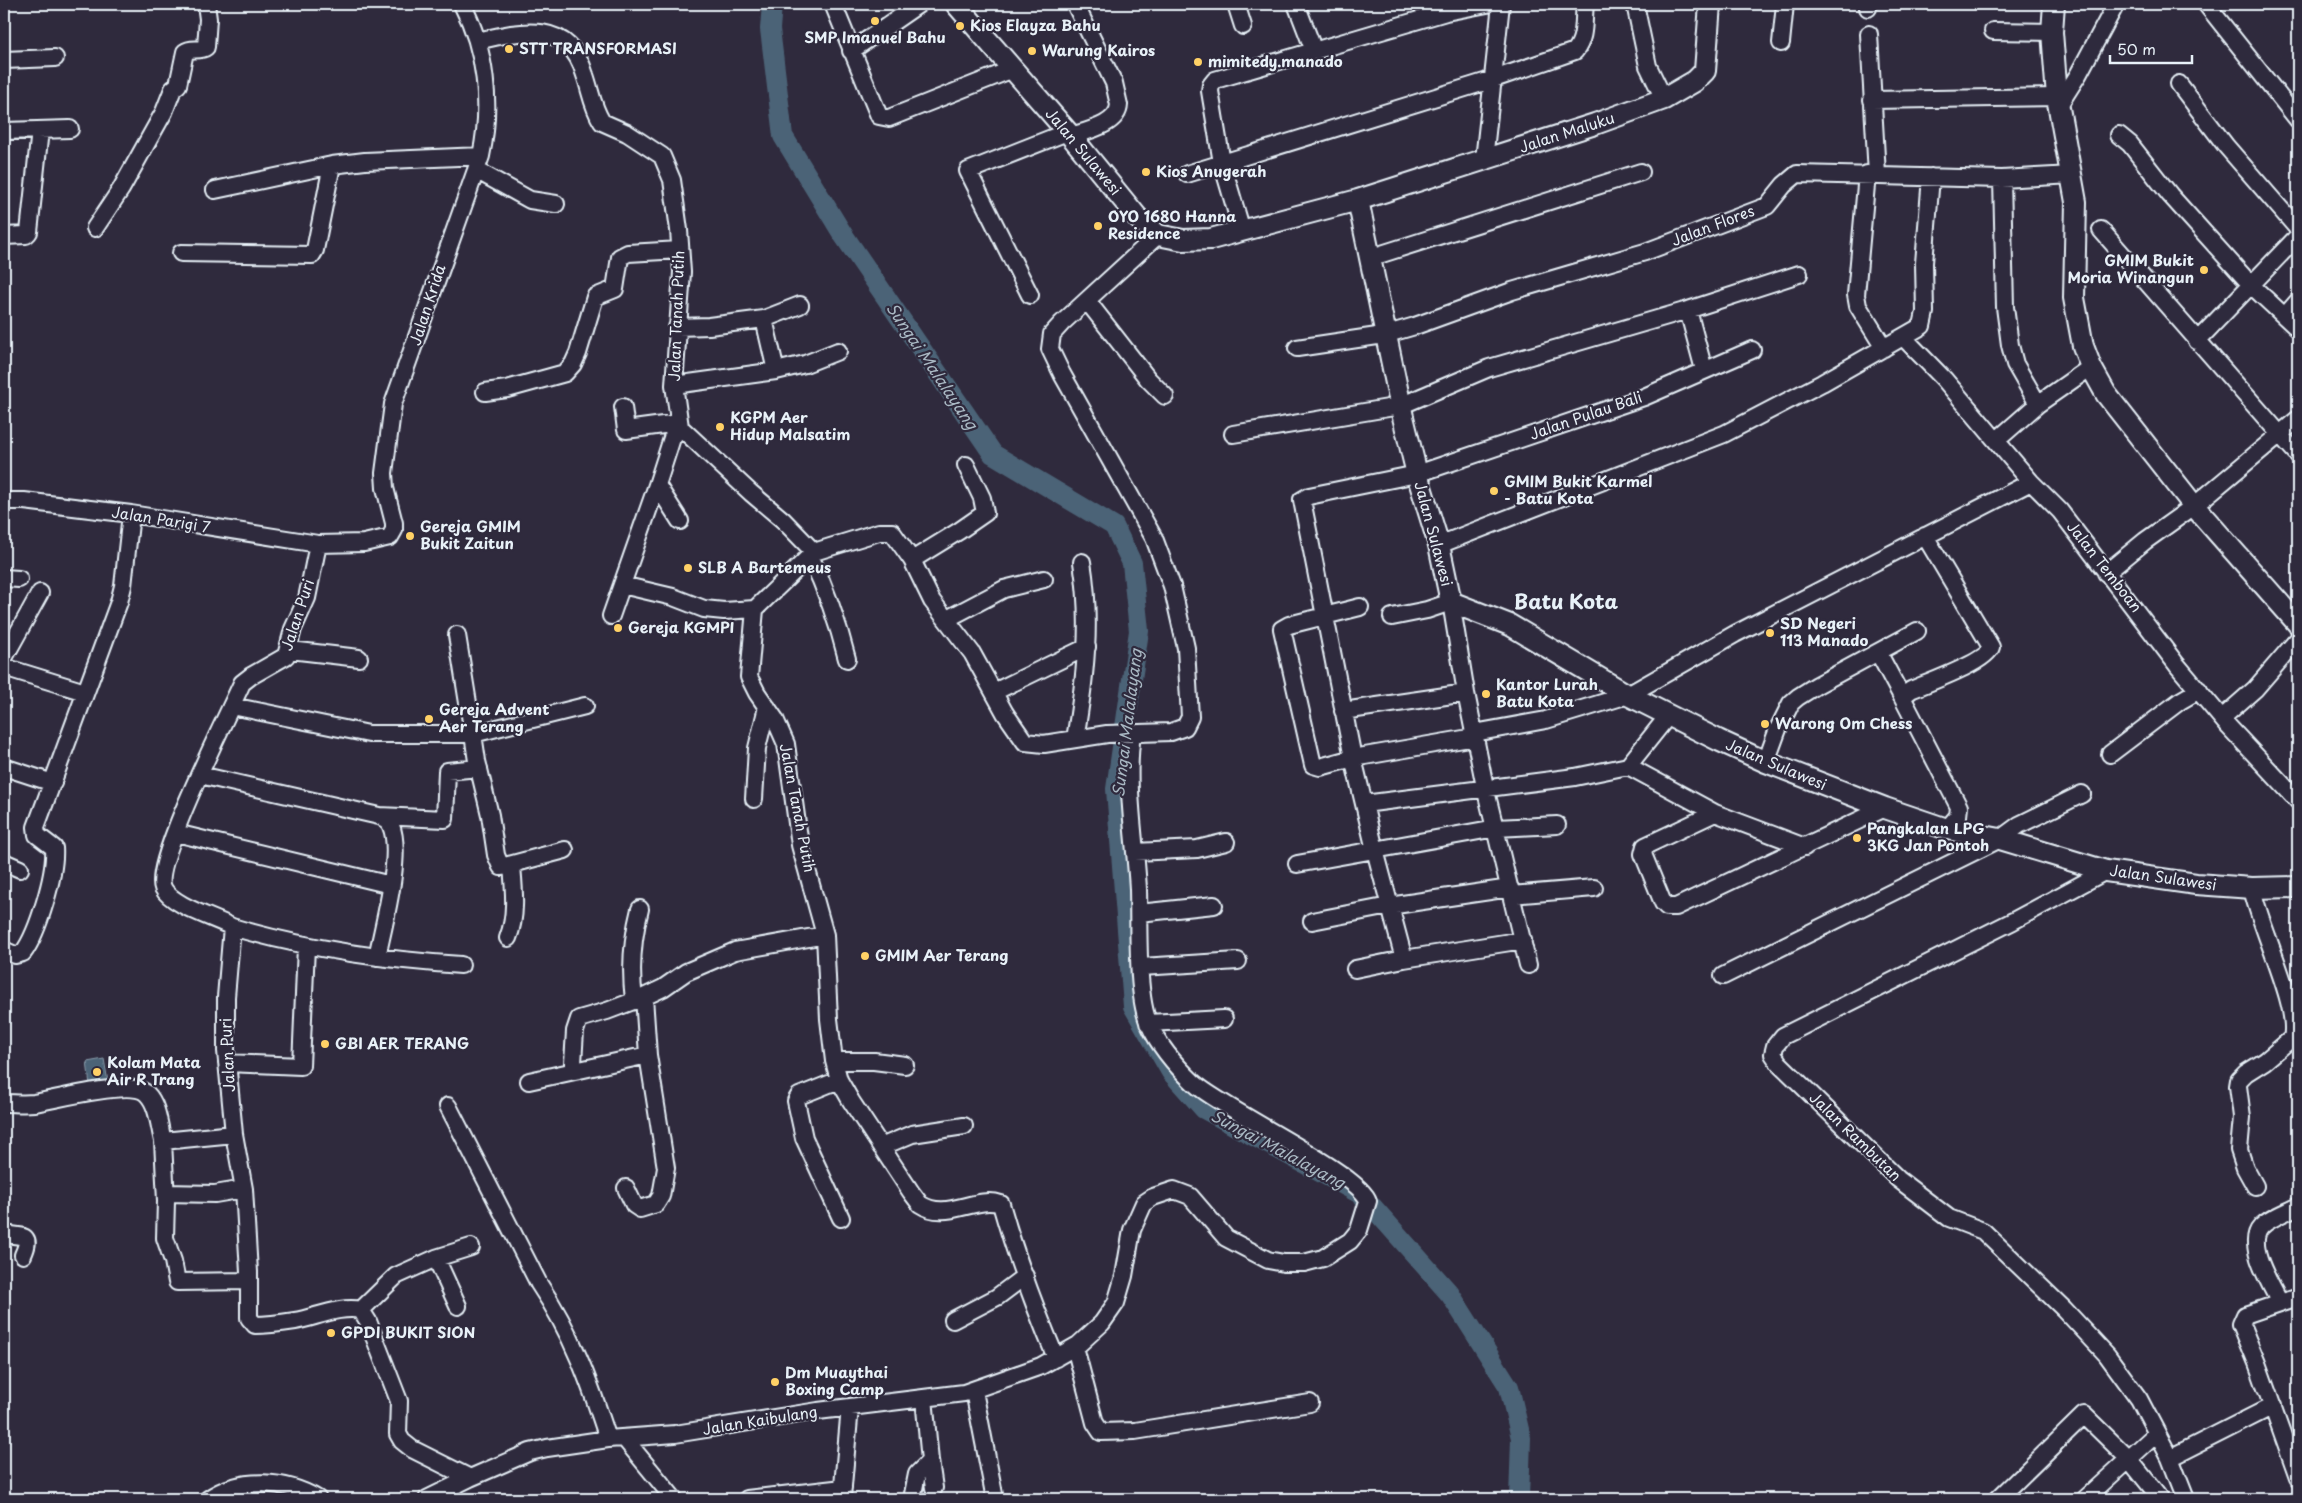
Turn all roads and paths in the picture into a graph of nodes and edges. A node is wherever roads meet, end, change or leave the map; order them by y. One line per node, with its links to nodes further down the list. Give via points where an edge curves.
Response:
1 (206, 4): 54 (street, via 206,47 185,52 178,85 121,189)
2 (462, 4): 23 (street, Jalan Krida)
3 (833, 4): 25 (street)
4 (919, 4): 25 (street)
5 (956, 4): 29 (main road, Jalan Sulawesi)
6 (1075, 4): 39 (street, via 1114,83 1120,105 1117,114 1100,126)
7 (1236, 4): 19 (street)
8 (1296, 4): 26 (street)
9 (1487, 4): 18 (street)
10 (1501, 4): 30 (street)
11 (1585, 4): 30 (street, via 1583,36 1575,51)
12 (1635, 4): 32 (street, via 1648,66)
13 (1710, 4): 32 (main road, Jalan Maluku, via 1705,71 1695,82)
14 (1785, 4): 24 (street)
15 (2054, 4): 21 (main road)
16 (2116, 4): 34 (street, via 2081,69)
17 (2206, 4): 35 (street)
18 (1444, 8): 26 (street)
19 (1244, 26)
20 (1993, 31): 21 (street)
21 (2052, 32): 34 (main road)
22 (1869, 34): 33 (street)
23 (478, 40): 42 (street, Jalan Krida, via 486,115); 61 (street, Jalan Tanah Putih, via 515,32 554,36 569,44 579,56 590,99 602,122 627,133 662,156 672,180)
24 (1781, 42)
25 (852, 51): 29 (street, via 879,116 883,118)
26 (1314, 51): 43 (street, via 1215,80 1210,91)
27 (55, 58): 28 (street)
28 (4, 60)
29 (1013, 69): 39 (main road, Jalan Sulawesi)
30 (1491, 80): 41 (street); 43 (street)
31 (2179, 84): 55 (street, via 2226,146)
32 (1664, 99): 41 (main road, Jalan Maluku)
33 (1872, 100): 34 (street); 47 (street)
34 (2058, 101): 48 (main road)
35 (2298, 120)
36 (70, 129): 37 (street)
37 (40, 130): 38 (street); 59 (street, via 30,232)
38 (4, 131)
39 (1069, 134): 58 (main road, Jalan Sulawesi, via 1138,218); 66 (street, via 968,171)
40 (2118, 136): 65 (street, via 2130,144 2170,195)
41 (1484, 160): 52 (main road, Jalan Maluku)
42 (478, 163): 44 (street, via 365,161); 53 (street, via 530,200); 106 (street, Jalan Krida, via 393,404 384,474 393,534 386,539 364,543)
43 (1222, 163): 46 (street); 57 (street)
44 (332, 165): 51 (street); 62 (street, via 312,255)
45 (1641, 172): 63 (street)
46 (1187, 174)
47 (1872, 175): 49 (street, Jalan Flores); 75 (street, Jalan Flores, via 1797,174 1784,184 1767,206 1645,252 1512,291); 79 (street, via 1856,295 1858,306)
48 (2072, 175): 50 (street, Jalan Flores); 82 (main road, via 2077,219 2074,298 2083,346)
49 (1931, 177): 50 (street, Jalan Flores); 76 (street, via 1924,263 1924,320 1922,326)
50 (2002, 179): 88 (street, via 2010,345 2015,364)
51 (215, 190)
52 (1358, 200): 57 (main road, Jalan Sulawesi); 63 (main road, Jalan Sulawesi)
53 (556, 204)
54 (95, 228)
55 (2298, 228)
56 (2101, 230): 77 (street)
57 (1242, 231): 58 (main road, Jalan Sulawesi, via 1195,241)
58 (1158, 234): 68 (street)
59 (4, 236)
60 (2298, 236): 65 (street)
61 (680, 250): 73 (street, Jalan Tanah Putih, via 682,272); 86 (street, via 628,253 620,257 615,289 595,297 578,353 565,373)
62 (181, 253)
63 (1369, 258): 75 (main road, Jalan Sulawesi)
64 (1799, 274): 70 (street)
65 (2252, 286): 71 (street); 77 (street)
66 (1030, 295)
67 (2298, 301): 71 (street)
68 (1088, 302): 87 (street); 146 (street, via 1052,334 1050,349 1154,538 1172,586 1186,648 1190,717 1187,725 1172,732)
69 (800, 305): 72 (street)
70 (1688, 310): 83 (street); 89 (street, via 1489,368)
71 (2285, 316): 74 (street)
72 (764, 319): 73 (street, via 709,326); 84 (street)
73 (677, 326): 85 (street, Jalan Tanah Putih)
74 (2298, 329)
75 (1384, 334): 78 (street, Jalan Flores); 89 (main road, Jalan Sulawesi)
76 (1904, 338): 79 (street); 95 (street, Jalan Temboan)
77 (2197, 341): 93 (street)
78 (1297, 348)
79 (1884, 348): 107 (street, via 1724,434)
80 (1752, 350): 83 (street, Jalan Pulau Bali)
81 (838, 351): 84 (street)
82 (2091, 367): 88 (street); 102 (main road, via 2106,394)
83 (1704, 370): 98 (street, Jalan Pulau Bali, via 1644,397)
84 (776, 371): 85 (street)
85 (674, 385): 92 (street, Jalan Tanah Putih)
86 (485, 392)
87 (1164, 396)
88 (2038, 404): 95 (street)
89 (1400, 406): 94 (street); 98 (main road, Jalan Sulawesi)
90 (623, 407): 92 (street, via 626,430)
91 (2298, 419): 93 (street)
92 (679, 425): 100 (street); 108 (street, via 783,520)
93 (2279, 433): 96 (street); 102 (street)
94 (1233, 434)
95 (1996, 440): 99 (street, Jalan Temboan)
96 (2298, 455)
97 (966, 465): 109 (street, via 982,498 985,513)
98 (1417, 474): 107 (main road, Jalan Sulawesi); 119 (street, Jalan Pulau Bali, via 1302,500)
99 (2031, 482): 105 (street); 111 (street, Jalan Temboan, via 2066,519)
100 (657, 485): 104 (street); 113 (street)
101 (4, 501): 103 (street, Jalan Parigi 7)
102 (2194, 506): 111 (street); 122 (main road)
103 (131, 514): 106 (street, Jalan Parigi 7); 134 (street, via 123,586 113,622)
104 (680, 522)
105 (1924, 536): 137 (street, via 1735,634); 138 (street, via 1991,650 1975,662)
106 (318, 544): 127 (street, Jalan Puri, via 307,598 293,628)
107 (1439, 545): 115 (main road, Jalan Sulawesi)
108 (812, 554): 109 (street, via 887,531 892,532); 117 (street); 131 (street, via 839,626)
109 (912, 560): 121 (street, via 932,601)
110 (1082, 562): 126 (street)
111 (2106, 573): 133 (street, Jalan Temboan)
112 (1044, 579): 121 (street, via 1004,589)
113 (622, 585): 117 (street, via 673,597 704,609); 118 (street)
114 (40, 593): 129 (street)
115 (1451, 602): 120 (street); 136 (street); 137 (main road, Jalan Sulawesi, via 1510,625)
116 (1360, 607): 119 (street)
117 (755, 609): 141 (street, Jalan Tanah Putih, via 749,677 756,693)
118 (611, 616)
119 (1324, 616): 142 (street); 150 (street, via 1283,626 1282,634 1313,765 1320,767)
120 (1392, 618)
121 (947, 619): 135 (street, via 972,653)
122 (2298, 624)
123 (1916, 631): 128 (street)
124 (457, 635): 145 (street)
125 (2298, 639): 144 (street, via 2255,689)
126 (1087, 647): 135 (street); 148 (street)
127 (290, 650): 130 (street); 139 (street, Jalan Puri, via 286,656 242,683)
128 (1878, 652): 138 (street); 151 (street, via 1817,685 1792,703)
129 (4, 658)
130 (359, 658)
131 (847, 659)
132 (4, 667): 134 (street)
133 (2198, 690): 144 (street, Jalan Temboan); 149 (street)
134 (85, 692): 156 (street)
135 (994, 692): 148 (street, via 1025,742 1044,744)
136 (1466, 693): 142 (street); 147 (street)
137 (1628, 695): 143 (main road, Jalan Sulawesi); 147 (street, via 1546,720)
138 (1902, 697): 167 (street, via 1959,808 1958,816)
139 (232, 706): 145 (street, via 369,734); 155 (street, Jalan Puri)
140 (585, 706): 145 (street)
141 (768, 707): 159 (street, via 757,748); 191 (street, Jalan Tanah Putih, via 786,744 800,845)
142 (1343, 712): 150 (street)
143 (1668, 716): 151 (main road, Jalan Sulawesi); 152 (street)
144 (2222, 718): 160 (street, Jalan Temboan)
145 (473, 734): 154 (street)
146 (1130, 734): 148 (street); 174 (street)
147 (1475, 735): 150 (street); 157 (street)
148 (1075, 739)
149 (2110, 754)
150 (1353, 758): 161 (street)
151 (1766, 762): 162 (main road, Jalan Sulawesi)
152 (1628, 766): 157 (street, via 1565,778); 163 (street)
153 (4, 767): 156 (street)
154 (478, 768): 164 (street, via 447,771 445,819); 177 (street, via 498,862 501,867)
155 (200, 775): 164 (street); 168 (street, Jalan Puri)
156 (53, 783): 195 (street, via 36,830 39,838 54,848 46,897 23,953 15,955)
157 (1485, 787): 161 (street); 166 (street)
158 (2082, 794): 169 (street, via 2019,825)
159 (754, 799)
160 (2298, 801)
161 (1364, 804): 173 (street)
162 (1885, 808): 167 (main road, Jalan Sulawesi); 171 (street)
163 (1716, 813): 171 (street); 171 (street, via 1645,846 1643,854 1667,907 1676,907)
164 (379, 816): 180 (street, via 391,826 395,865)
165 (1557, 825): 166 (street)
166 (1496, 828): 173 (street); 184 (street)
167 (1947, 829): 169 (main road, Jalan Sulawesi)
168 (176, 833): 180 (street); 190 (street, Jalan Puri, via 163,872 164,888 169,896 186,906)
169 (2000, 839): 179 (main road, Jalan Sulawesi); 203 (street)
170 (1226, 842): 174 (street, via 1206,848)
171 (1805, 847)
172 (565, 850): 177 (street)
173 (1374, 850): 176 (street); 186 (street)
174 (1135, 852): 188 (street)
175 (4, 862): 178 (street)
176 (1297, 864)
177 (512, 866): 192 (street, via 514,906)
178 (20, 868)
179 (2106, 871): 183 (main road, Jalan Sulawesi, via 2196,884); 246 (street, Jalan Rambutan, via 1783,1036 1773,1054 1778,1063 1898,1179 1949,1218 1983,1231 2064,1309 2118,1370)
180 (391, 885): 196 (street)
181 (2298, 887): 183 (main road, Jalan Sulawesi)
182 (1594, 888): 184 (street)
183 (2252, 888): 222 (street, via 2293,1022 2292,1038 2239,1080 2242,1117 2239,1150)
184 (1511, 892): 186 (street); 193 (street)
185 (1214, 905): 188 (street)
186 (1389, 906): 189 (street); 197 (street)
187 (640, 909): 204 (street, via 632,953 632,980)
188 (1139, 913): 201 (street)
189 (1312, 921)
190 (232, 927): 194 (street); 212 (street, Jalan Puri, via 226,997)
191 (825, 935): 204 (street, via 735,951 686,972); 210 (street, Jalan Tanah Putih)
192 (508, 938)
193 (1524, 940): 197 (street); 200 (street)
194 (306, 946): 196 (street); 212 (street, via 301,1066)
195 (4, 950)
196 (377, 958): 199 (street)
197 (1404, 959): 202 (street)
198 (1238, 962): 201 (street)
199 (461, 965)
200 (1528, 965)
201 (1141, 967): 208 (street)
202 (1355, 968)
203 (1723, 976)
204 (639, 999): 206 (street); 209 (street)
205 (573, 1007): 206 (street)
206 (607, 1012): 211 (street, via 579,1018)
207 (1224, 1019): 208 (street)
208 (1148, 1023): 239 (street, Jalan Kaibulang, via 1165,1050 1212,1098 1337,1172 1368,1201 1359,1230 1350,1241 1323,1258 1304,1263 1284,1263 1259,1256 1226,1238 1182,1191 1160,1194 1144,1204 1134,1224 1116,1303 1102,1323)
209 (648, 1055): 215 (street); 223 (street, via 666,1168 661,1196 656,1204 640,1209)
210 (834, 1061): 213 (street); 214 (street, Jalan Tanah Putih)
211 (573, 1063)
212 (227, 1064): 219 (street, Jalan Puri)
213 (906, 1065)
214 (839, 1080): 221 (street, Jalan Tanah Putih); 227 (street, via 799,1096 796,1101 804,1138)
215 (529, 1081)
216 (4, 1103): 220 (street, via 35,1103 90,1090 143,1091 155,1108)
217 (448, 1106): 247 (street, via 539,1284 572,1339)
218 (964, 1126): 221 (street, via 912,1134)
219 (234, 1134): 220 (street); 224 (street, Jalan Puri)
220 (163, 1141): 225 (street)
221 (881, 1147): 232 (street, Jalan Tanah Putih, via 911,1192 928,1209 948,1210 992,1202 1001,1204)
222 (2255, 1186)
223 (626, 1188)
224 (244, 1189): 225 (street, via 214,1194); 233 (street, Jalan Puri)
225 (166, 1193): 233 (street, via 165,1238 177,1282)
226 (2298, 1206): 235 (street, via 2262,1225 2256,1238 2258,1256)
227 (841, 1218)
228 (4, 1234): 230 (street, via 28,1240)
229 (471, 1248): 231 (street)
230 (24, 1255)
231 (436, 1258): 236 (street); 237 (street, via 396,1276)
232 (1024, 1276): 238 (street, via 997,1297); 240 (street)
233 (249, 1281): 237 (street, Jalan Puri, via 248,1312 255,1325)
234 (2298, 1297): 235 (street)
235 (2280, 1302): 244 (street, via 2245,1315 2241,1324)
236 (458, 1306)
237 (361, 1310): 251 (street, via 399,1402 398,1434 402,1441 412,1450)
238 (953, 1320)
239 (1075, 1347): 240 (street, Jalan Kaibulang); 243 (street, via 1095,1423 1100,1432 1106,1434)
240 (1056, 1358): 241 (street, Jalan Kaibulang)
241 (974, 1391): 242 (street, Jalan Kaibulang); 261 (street)
242 (924, 1398): 245 (street, Jalan Kaibulang); 250 (street)
243 (1310, 1403)
244 (2272, 1406): 249 (street); 252 (street)
245 (850, 1407): 247 (street, Jalan Kaibulang, via 675,1434); 254 (street)
246 (2157, 1433): 248 (street); 249 (street, Jalan Rambutan)
247 (616, 1438): 251 (street, Jalan Kaibulang, via 530,1452); 258 (street)
248 (2128, 1458): 262 (street, via 2084,1415); 263 (street); 264 (street)
249 (2170, 1458): 265 (street, Jalan Rambutan)
250 (930, 1460): 253 (street); 260 (street, via 917,1474)
251 (470, 1478): 257 (street, Jalan Kaibulang)
252 (2298, 1478)
253 (934, 1488)
254 (842, 1494): 259 (street)
255 (208, 1499): 256 (street, via 260,1483 302,1490)
256 (318, 1499)
257 (427, 1499)
258 (674, 1499)
259 (747, 1499)
260 (912, 1499)
261 (995, 1499)
262 (1998, 1499)
263 (2085, 1499)
264 (2161, 1499)
265 (2186, 1499)

